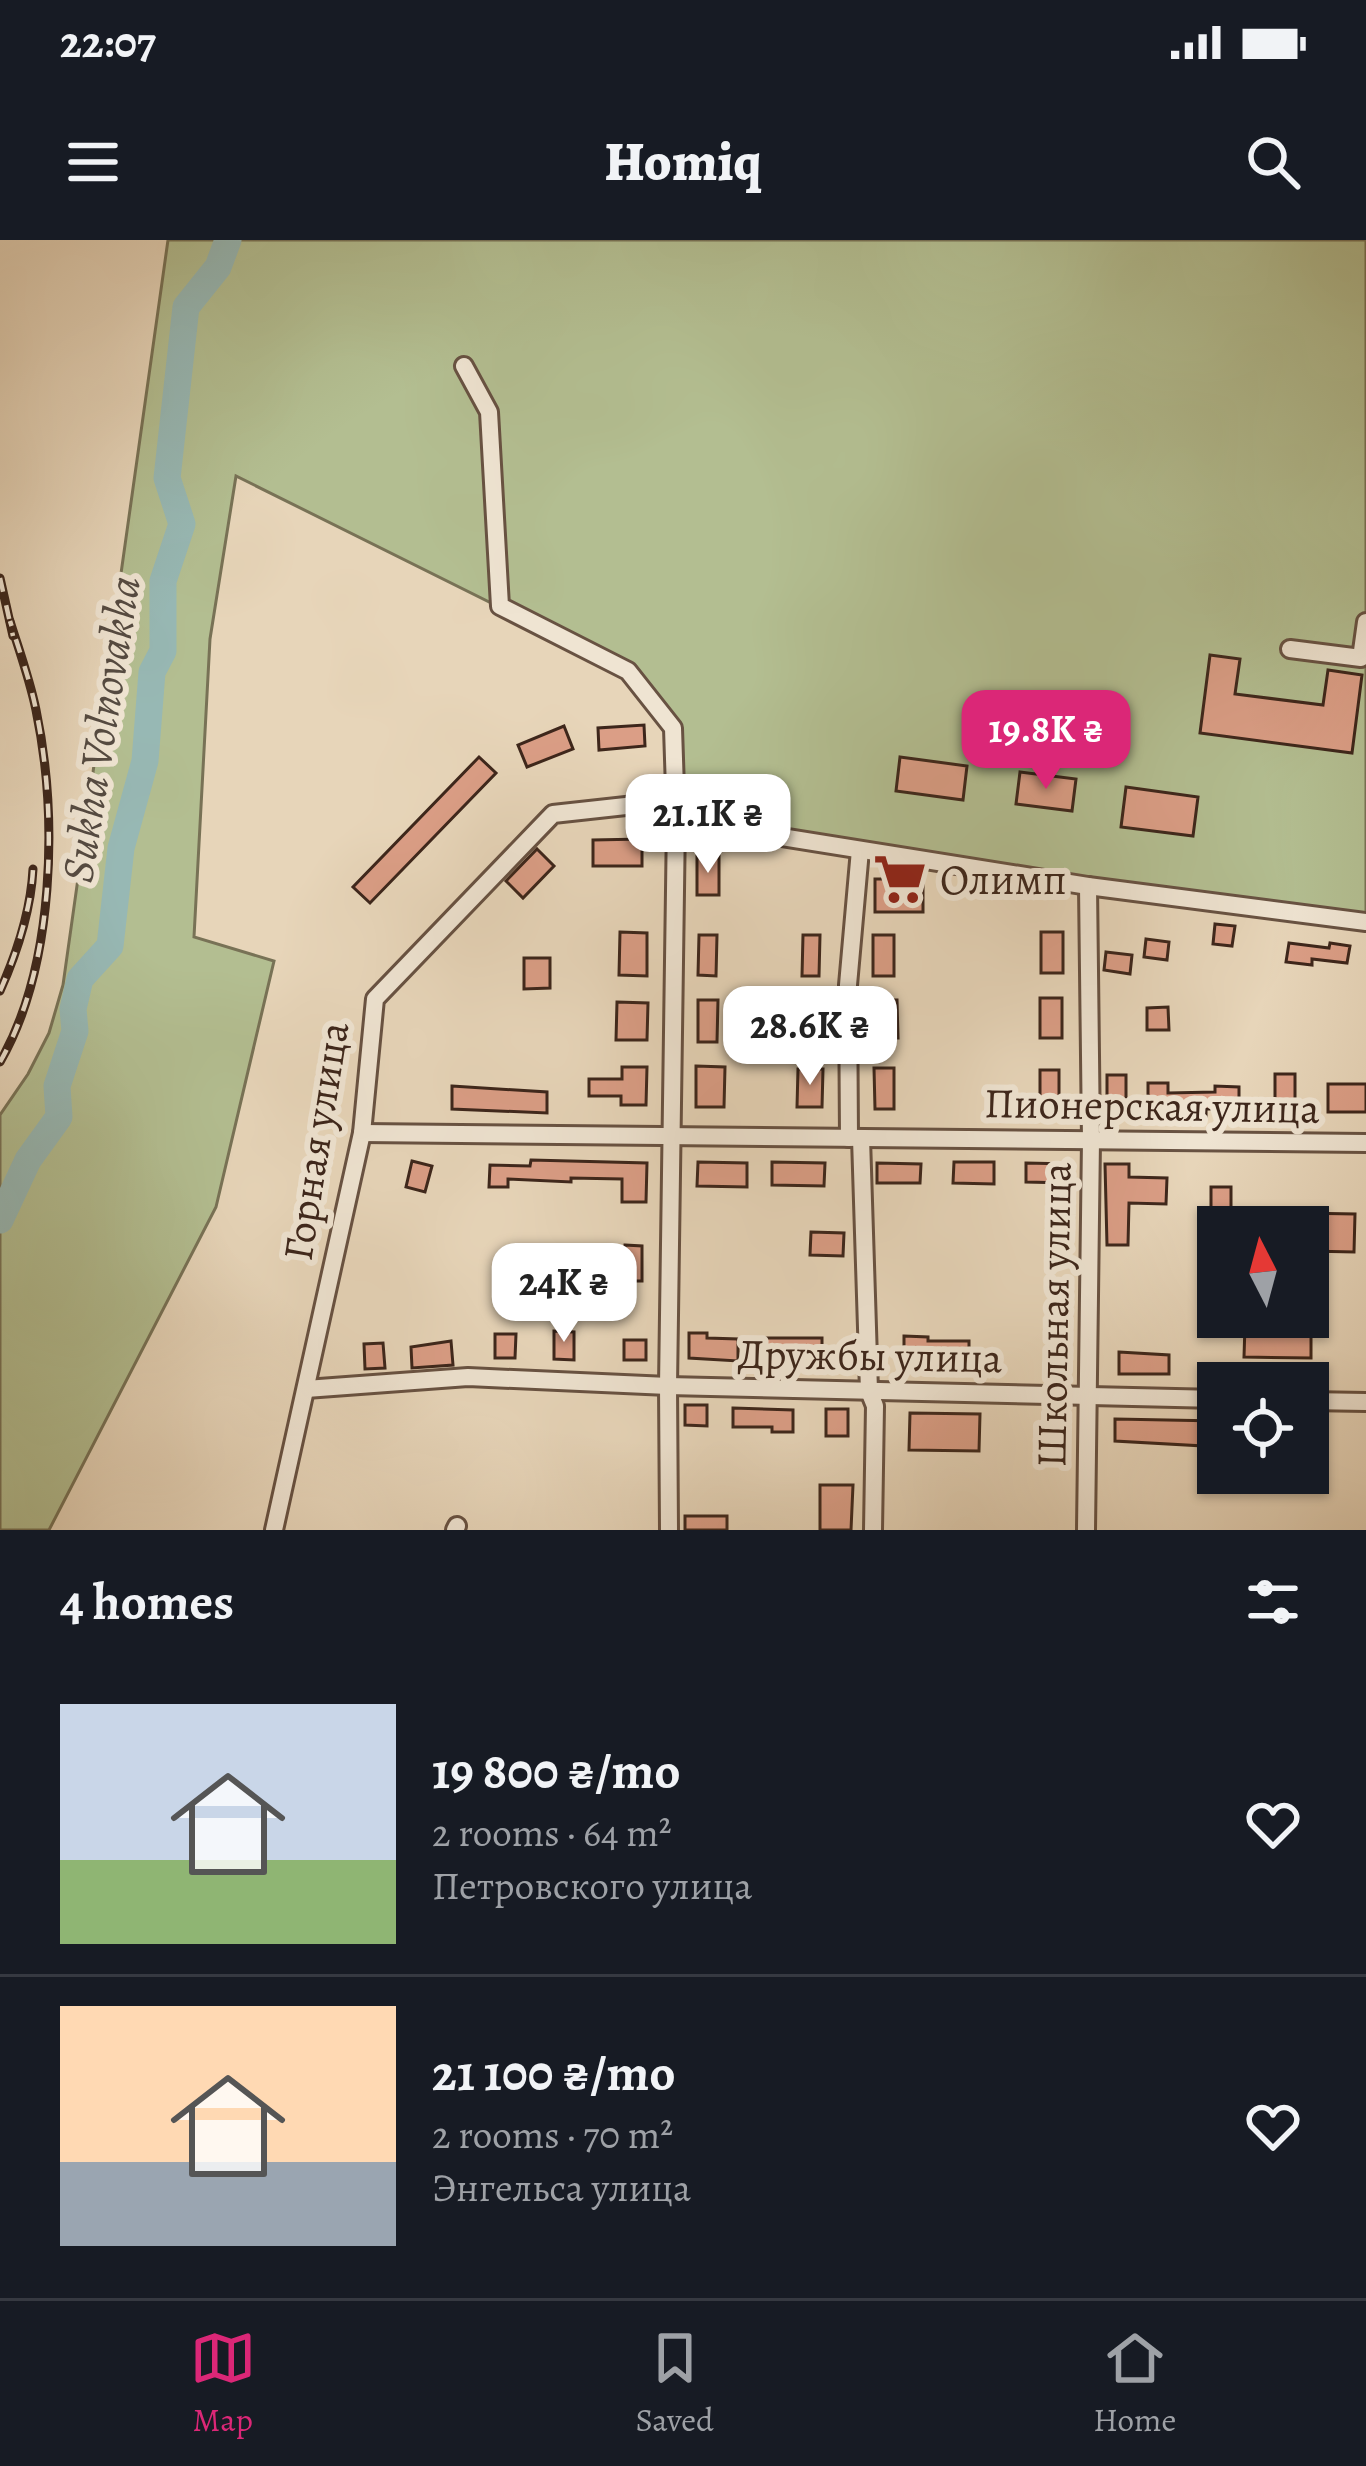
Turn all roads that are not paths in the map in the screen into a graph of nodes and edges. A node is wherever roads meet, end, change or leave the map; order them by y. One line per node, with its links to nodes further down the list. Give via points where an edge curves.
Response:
1 (464, 366): 4 (street, via 489,412 500,606 628,671 674,728)
2 (1366, 622): 3 (street, via 1361,658)
3 (1291, 649)
4 (676, 820): 5 (street, Горная улица); 8 (street, Горная улица, via 644,804 553,814 375,999); 9 (street)
5 (860, 850): 6 (street, Горная улица); 10 (street, via 848,986)
6 (1088, 886): 7 (street, Горная улица); 11 (street, Школьная улица)
7 (1366, 922)
8 (362, 1133): 9 (street, Пионерская улица); 14 (street, Горная улица)
9 (673, 1136): 10 (street, Пионерская улица); 13 (street)
10 (855, 1138): 11 (street, Пионерская улица); 15 (street)
11 (1091, 1140): 12 (street, Пионерская улица); 16 (street, Школьная улица)
12 (1366, 1143)
13 (668, 1386): 14 (street, Дружбы улица, via 468,1377); 15 (street, Дружбы улица); 21 (street)
14 (305, 1389): 20 (street, Горная улица)
15 (869, 1390): 16 (street, Дружбы улица); 22 (street)
16 (1088, 1396): 17 (street, Дружбы улица); 23 (street, Школьная улица)
17 (1197, 1399)
18 (1329, 1401): 19 (street)
19 (1366, 1402)
20 (274, 1530)
21 (669, 1530)
22 (873, 1530)
23 (1086, 1530)

